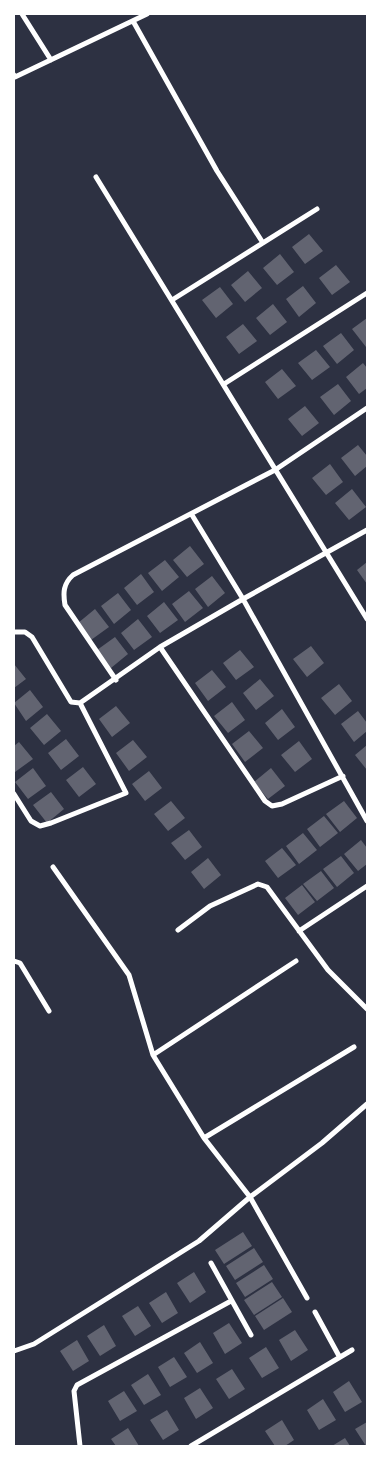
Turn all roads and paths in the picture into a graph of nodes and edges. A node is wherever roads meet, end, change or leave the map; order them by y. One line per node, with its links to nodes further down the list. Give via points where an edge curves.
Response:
1 (22, 14): 4 (street)
2 (147, 14): 3 (street)
3 (133, 21): 4 (street); 8 (street, via 212,162)
4 (51, 60): 5 (street)
5 (14, 75)
6 (96, 177): 10 (street)
7 (317, 209): 8 (street)
8 (263, 243): 10 (street)
9 (367, 293): 11 (street)
10 (172, 300): 11 (street)
11 (224, 384): 13 (street)
12 (367, 408): 13 (street)
13 (275, 470): 14 (street); 16 (street)
14 (192, 515): 17 (street); 21 (street, via 66,580 63,592 65,605)
15 (367, 530): 16 (street)
16 (327, 553): 17 (street); 18 (street)
17 (242, 598): 20 (street); 23 (street)
18 (367, 619)
19 (14, 632): 22 (street, via 25,632 32,637 71,702)
20 (160, 647): 21 (street); 23 (street, via 265,801 272,806)
21 (116, 680): 22 (street)
22 (80, 703): 24 (street, via 126,793 40,826 31,821)
23 (343, 776): 25 (street)
24 (14, 794)
25 (367, 821)
26 (53, 867): 35 (street, via 129,974)
27 (367, 886): 29 (street)
28 (178, 930): 29 (street, via 210,906 258,884 267,887)
29 (299, 931): 32 (street, via 328,970)
30 (14, 961): 33 (street, via 20,963)
31 (296, 961): 35 (street)
32 (367, 1009)
33 (49, 1011)
34 (354, 1047): 37 (street)
35 (153, 1055): 37 (street)
36 (367, 1104): 38 (street, via 322,1143)
37 (204, 1138): 38 (street)
38 (250, 1197): 40 (street); 45 (street, via 199,1241 34,1344)
39 (211, 1263): 41 (street)
40 (307, 1298)
41 (231, 1301): 43 (street); 47 (street, via 77,1385 74,1391)
42 (315, 1312): 46 (street)
43 (251, 1335)
44 (352, 1350): 46 (street)
45 (14, 1351)
46 (339, 1356): 48 (street)
47 (80, 1446)
48 (191, 1446)

